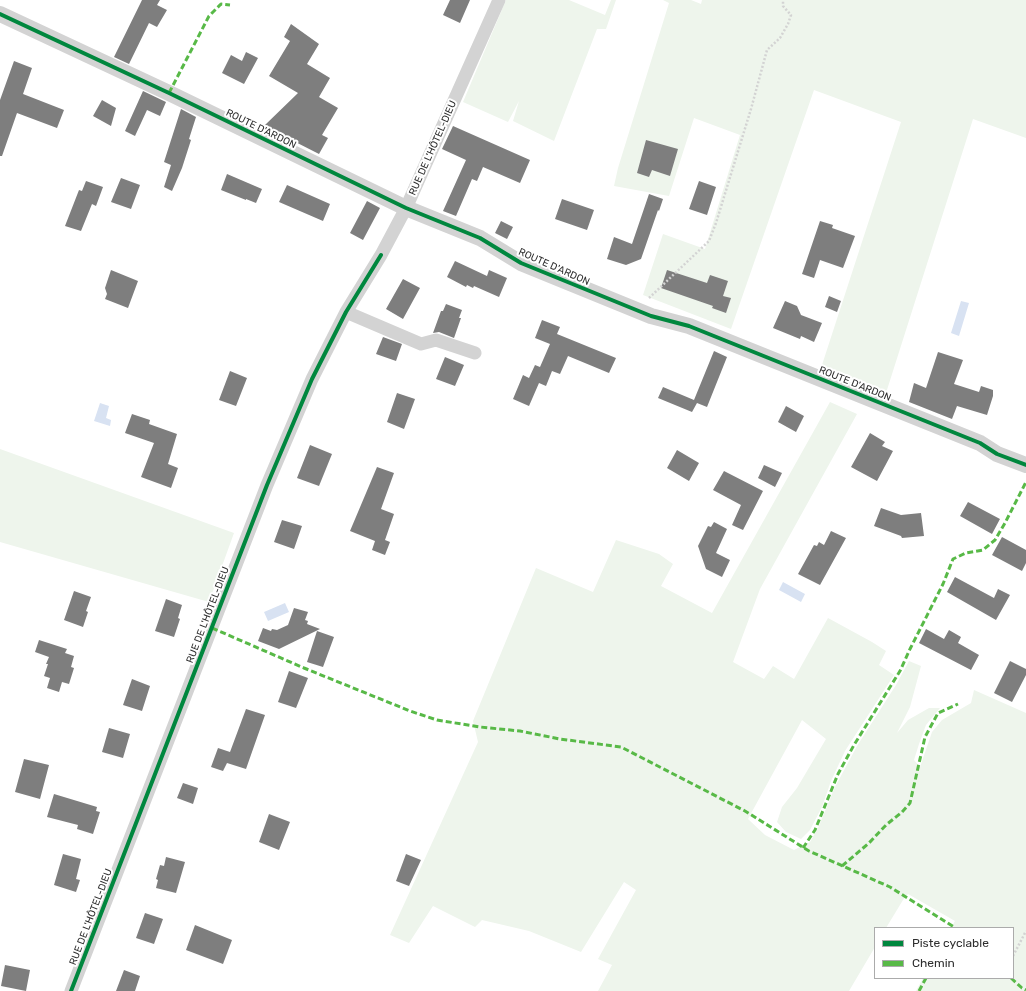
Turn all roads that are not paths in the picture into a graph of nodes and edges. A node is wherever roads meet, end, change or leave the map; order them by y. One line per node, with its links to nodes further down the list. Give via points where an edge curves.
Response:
1 (499, 0): 3 (street, RUE DE L'HÔTEL-DIEU)
2 (0, 14): 3 (street, ROUTE D'ARDON)
3 (406, 208): 4 (street, RUE DE L'HÔTEL-DIEU); 6 (street, ROUTE D'ARDON, via 480,238 522,263 651,316 696,329 980,443 997,454)
4 (346, 312): 5 (street, via 421,344 436,340); 7 (street, RUE DE L'HÔTEL-DIEU, via 312,379 267,485)
5 (475, 353)
6 (1026, 465)
7 (71, 991)

